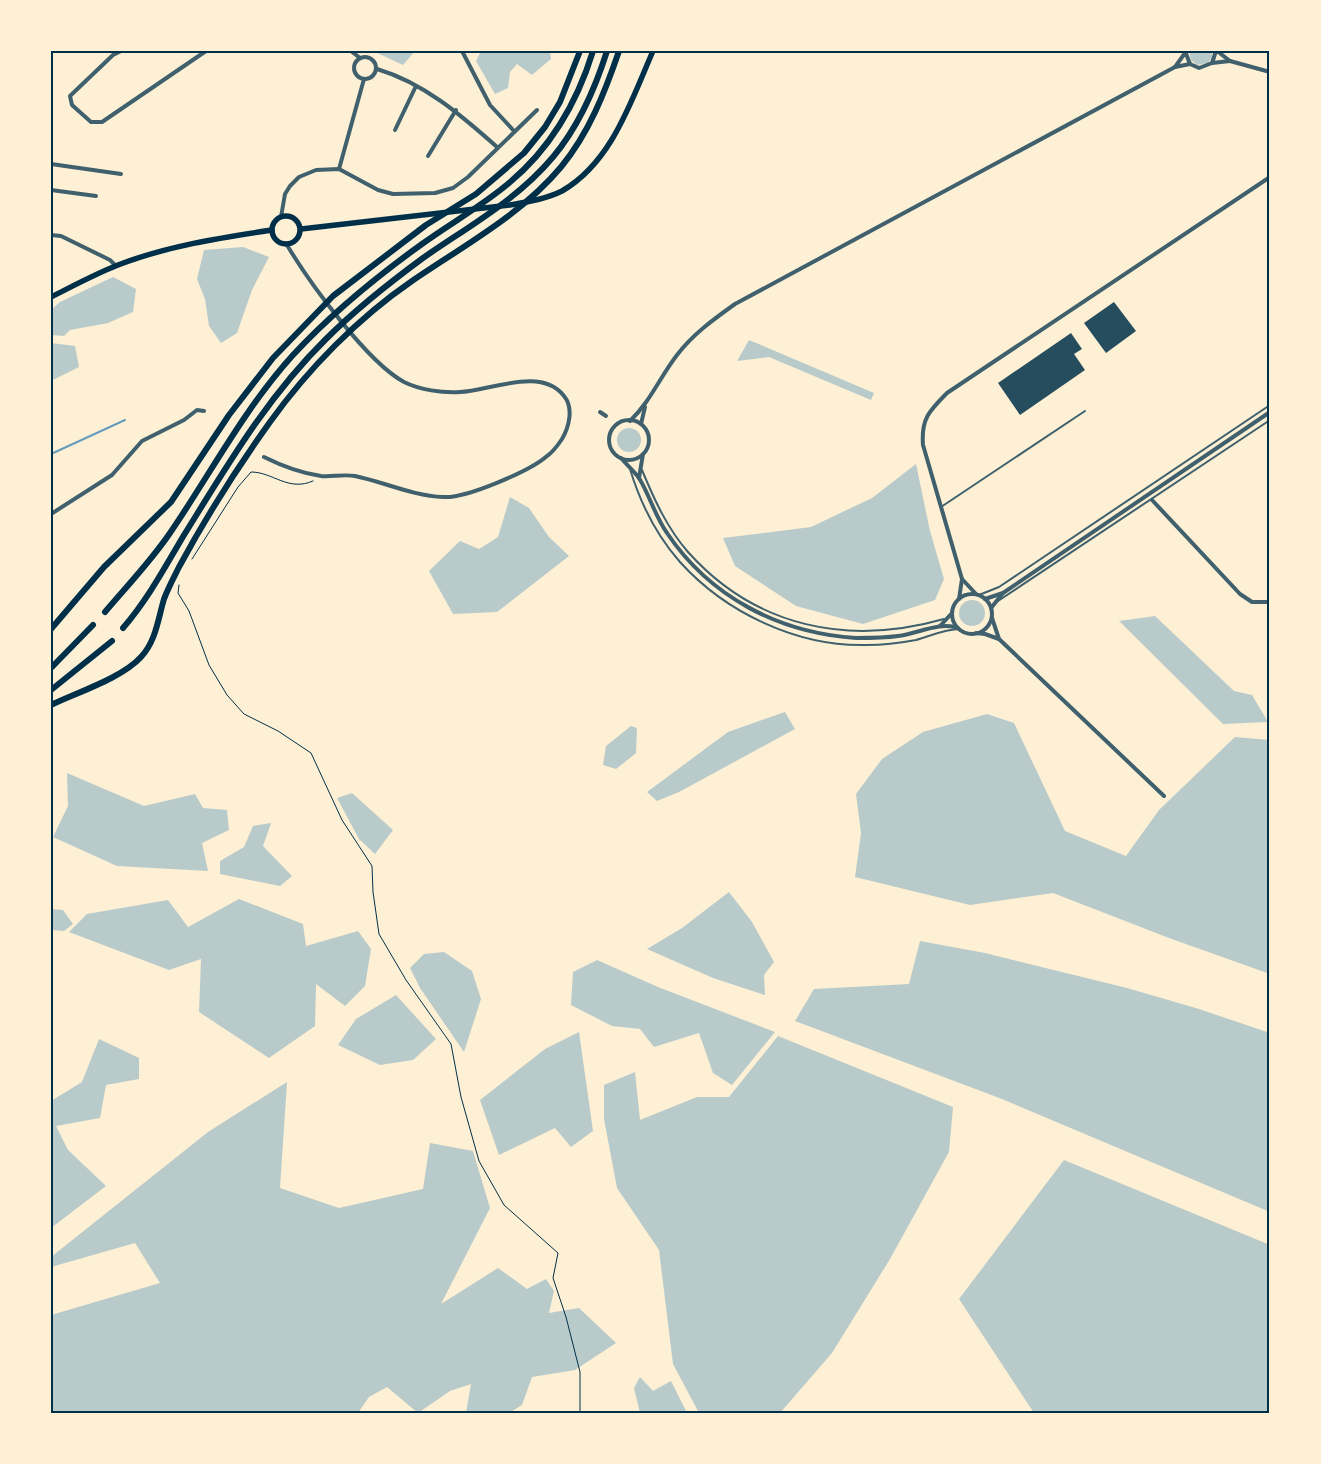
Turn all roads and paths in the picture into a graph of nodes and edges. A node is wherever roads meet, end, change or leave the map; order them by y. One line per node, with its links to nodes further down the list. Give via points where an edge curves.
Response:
1 (121, 51): 2 (street, via 70,96 72,105 91,122 102,122)
2 (206, 51)
3 (351, 51): 12 (street)
4 (462, 51): 24 (street, via 490,105)
5 (580, 51): 78 (highway, via 560,102 524,153 476,194 426,225 333,296 272,358 171,502 104,567)
6 (594, 51): 70 (highway, via 567,114 532,162 510,183 347,301 291,357 249,410 169,534)
7 (607, 51): 76 (highway, via 576,126 533,179 510,200 371,297 297,368 259,416 154,588)
8 (619, 51): 84 (highway, via 596,112 561,167 508,216 373,311 325,356 271,421 180,567 165,597 156,631 143,655 123,672)
9 (653, 51): 34 (main road, via 604,152 588,172 570,185 542,199 510,205)
10 (1216, 51): 13 (street); 14 (street)
11 (1185, 52): 15 (street); 16 (street)
12 (360, 58): 17 (street, via 371,58); 19 (street, via 354,64 354,71)
13 (1230, 61): 14 (street); 18 (street)
14 (1212, 63): 15 (street, via 1204,68)
15 (1190, 64): 16 (street)
16 (1175, 67): 41 (street, via 735,304 711,321 678,354)
17 (376, 69): 19 (street, via 372,77); 20 (street)
18 (1270, 72)
19 (364, 79): 28 (street)
20 (416, 86): 21 (street); 23 (street)
21 (456, 110): 25 (street); 26 (street)
22 (537, 110): 24 (street)
23 (394, 130)
24 (514, 131): 25 (street)
25 (497, 147): 28 (street, via 468,177 453,188 435,193 393,194 378,190)
26 (428, 156)
27 (51, 164): 29 (street)
28 (339, 169): 33 (street, via 316,170 299,177 285,194)
29 (121, 174)
30 (1270, 177): 58 (street, via 947,393 931,409 923,424 922,435)
31 (51, 190): 32 (street)
32 (96, 196)
33 (281, 217): 34 (main road, via 292,217); 35 (main road, via 274,222)
34 (301, 229): 37 (main road, via 299,238)
35 (272, 230): 37 (main road, via 275,239); 38 (main road, via 185,244)
36 (51, 235): 38 (street, via 61,236)
37 (287, 245): 55 (street, via 360,344 383,367 405,382 430,390 460,392 520,381 542,383 565,396 569,406 567,431 547,457 469,494 445,498 421,495 364,478)
38 (116, 266): 39 (main road)
39 (51, 297)
40 (1270, 405): 64 (lane, via 999,587)
41 (644, 406): 47 (street); 49 (street)
42 (204, 410): 59 (street, via 197,410 142,441 112,475)
43 (1085, 411): 58 (lane)
44 (600, 412): 46 (street)
45 (1270, 412): 63 (street)
46 (606, 416)
47 (630, 420): 49 (street); 52 (street, via 616,425 609,437 613,452)
48 (1270, 420): 57 (lane)
49 (641, 424): 50 (street, via 649,442)
50 (643, 454): 52 (street, via 633,459); 54 (street)
51 (264, 457): 55 (street, via 299,472)
52 (621, 458): 53 (street)
53 (629, 467): 56 (street); 77 (lane, via 660,535 680,562 703,584 752,617 813,639 865,645 914,640)
54 (641, 468): 56 (street); 73 (lane, via 654,500 687,550 726,586 770,612 796,622 853,632 882,632)
55 (323, 476): 60 (path, via 293,484 261,472 251,472)
56 (639, 478): 75 (street, via 654,513 680,551 712,582 756,612 800,629 848,637 899,636)
57 (1152, 500): 67 (lane); 68 (street, via 1240,594 1252,602)
58 (941, 507): 62 (street)
59 (51, 514)
60 (188, 564)
61 (179, 578): 86 (path, via 178,593 209,665 227,695 244,714 278,730 311,753 342,820 372,866 379,934 406,980 451,1044 461,1097 479,1161 504,1205 558,1253 553,1278 580,1372)
62 (962, 579): 64 (street); 65 (street)
63 (1003, 593): 66 (street); 67 (street)
64 (977, 595): 65 (street); 66 (street)
65 (959, 599): 71 (street)
66 (986, 599): 69 (street)
67 (996, 602): 69 (street)
68 (1270, 602)
69 (991, 608): 72 (street)
70 (105, 612)
71 (952, 612): 73 (street); 77 (street)
72 (992, 616): 79 (street, via 987,627); 80 (street)
73 (946, 619): 75 (street)
74 (93, 625): 82 (highway)
75 (940, 626): 77 (street)
76 (123, 628)
77 (959, 628): 79 (street, via 966,633)
78 (51, 629)
79 (976, 633): 80 (street)
80 (999, 639): 85 (street)
81 (112, 640): 83 (highway)
82 (51, 668)
83 (51, 690)
84 (51, 705)
85 (1164, 796)
86 (580, 1413)

